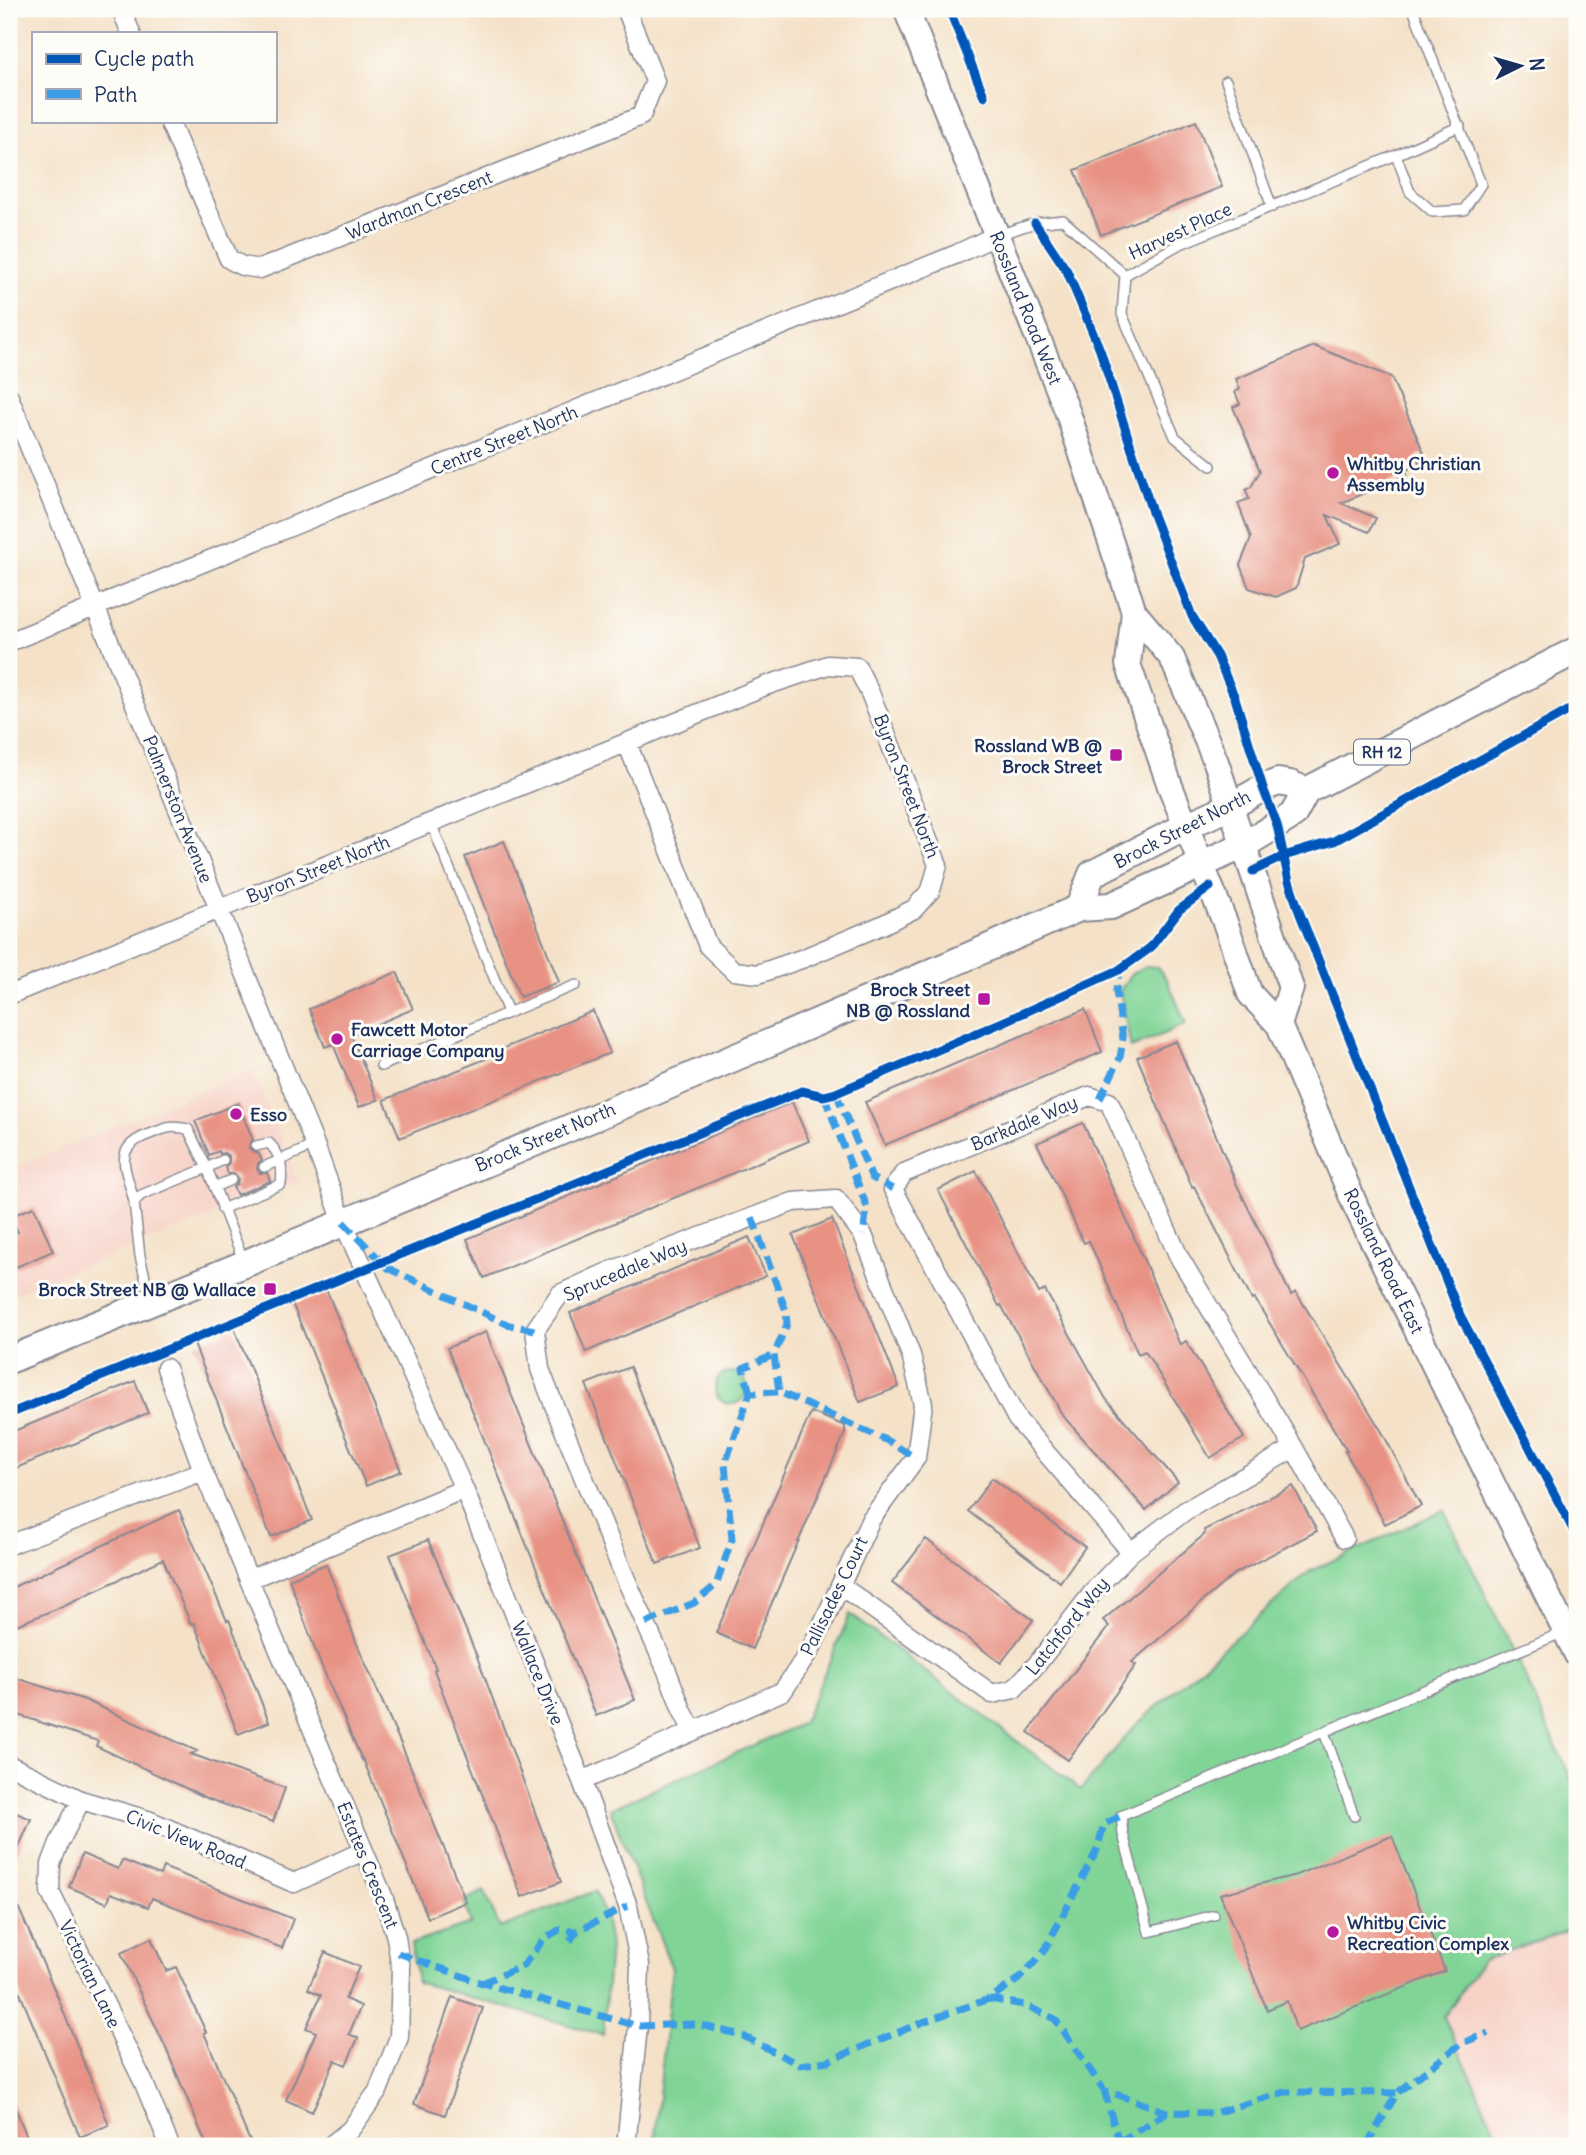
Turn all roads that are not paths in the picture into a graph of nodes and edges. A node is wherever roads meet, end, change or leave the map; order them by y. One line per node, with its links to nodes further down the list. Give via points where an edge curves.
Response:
1 (121, 9): 5 (street)
2 (625, 9): 7 (street, Wardman Crescent, via 654,81 641,116 260,269 229,259)
3 (906, 9): 11 (main road, Rossland Road West)
4 (1413, 9): 8 (lane)
5 (131, 32)
6 (1226, 81): 10 (lane)
7 (169, 122)
8 (1460, 127): 9 (lane, Harvest Place); 9 (lane, via 1481,184 1464,210 1433,212 1410,192)
9 (1396, 156): 10 (lane, Harvest Place)
10 (1272, 207): 12 (lane, Harvest Place, via 1178,245)
11 (997, 235): 12 (lane, Harvest Place, via 1063,220); 15 (street, Centre Street North); 16 (main road, Rossland Road West, via 1068,413)
12 (1125, 275): 14 (lane, via 1122,314 1175,437)
13 (9, 397): 15 (street, Palmerston Avenue)
14 (1211, 466)
15 (96, 608): 17 (street, Centre Street North); 27 (street, Palmerston Avenue)
16 (1134, 612): 21 (main road, Rossland Road West, via 1172,658); 23 (main road, Rossland Road West, via 1128,664)
17 (9, 642)
18 (1577, 650): 20 (main road, Brock Street North / RH 12)
19 (627, 743): 19 (street, Byron Street North, via 828,665 857,667 938,865 931,890 914,909 815,953 758,974 734,971 708,946); 22 (street, Byron Street North)
20 (1306, 792): 21 (main road, Brock Street North, via 1278,782); 24 (main road, Brock Street North / RH 12, via 1293,816)
21 (1231, 806): 23 (main road, Brock Street North); 24 (main road, Rossland Road West)
22 (431, 823): 27 (street, Byron Street North); 30 (lane)
23 (1186, 826): 25 (main road, Rossland Road West); 26 (main road, Brock Street North, via 1092,874)
24 (1244, 845): 25 (main road, Brock Street North / RH 12); 31 (main road, via 1291,988)
25 (1200, 865): 26 (main road, Brock Street North, via 1111,906); 31 (main road, Rossland Road East, via 1250,994)
26 (1079, 908): 43 (main road, Brock Street North)
27 (219, 909): 29 (street, Byron Street North); 33 (street, Palmerston Avenue)
28 (576, 985): 30 (lane)
29 (9, 995)
30 (508, 1012): 32 (lane)
31 (1279, 1026): 57 (main road, Rossland Road East, via 1356,1208)
32 (381, 1066)
33 (315, 1145): 36 (lane); 43 (street, Palmerston Avenue)
34 (256, 1146): 36 (lane, via 269,1143)
35 (223, 1160): 38 (lane)
36 (281, 1160): 37 (lane); 42 (lane, via 281,1184)
37 (264, 1167)
38 (207, 1168): 40 (lane); 41 (lane); 41 (lane, via 188,1129 174,1126 137,1138 127,1146 124,1157)
39 (231, 1180): 40 (lane)
40 (214, 1187): 42 (lane)
41 (134, 1202): 45 (lane, via 139,1256)
42 (222, 1209): 44 (lane)
43 (343, 1222): 44 (main road, Brock Street North); 51 (street, Wallace Drive)
44 (244, 1264): 45 (main road, Brock Street North)
45 (151, 1302): 46 (main road, Brock Street North)
46 (9, 1360)
47 (166, 1368): 50 (street, Estates Crescent)
48 (1294, 1448): 52 (street, Barkdale Way); 54 (street, Latchford Way, via 1185,1511); 54 (street, Barkdale Way, via 1179,1257 1109,1102 1089,1096 904,1173 893,1189 1017,1419)
49 (916, 1458): 56 (street, Pallisades Court, via 871,1519); 59 (street, Sprucedale Way, via 923,1404 911,1356 863,1235 836,1199 793,1202 560,1294 535,1330 540,1370)
50 (203, 1471): 53 (street); 55 (street, Estates Crescent)
51 (464, 1489): 55 (street); 62 (street, Wallace Drive)
52 (1344, 1538)
53 (9, 1545)
54 (1131, 1552): 56 (street, Latchford Way, via 1014,1689 992,1694)
55 (250, 1579): 65 (street, Estates Crescent)
56 (841, 1586): 59 (street, Pallisades Court, via 811,1649 783,1691)
57 (1566, 1632): 58 (main road, Rossland Road East); 60 (lane)
58 (1577, 1655)
59 (693, 1731): 62 (street, Pallisades Court)
60 (1324, 1732): 64 (lane); 66 (lane, via 1121,1816 1149,1932)
61 (9, 1765): 63 (street, Civic View Road)
62 (582, 1781): 69 (street, Wallace Drive, via 628,1906 640,1965)
63 (81, 1800): 65 (street, Civic View Road, via 148,1820 294,1883); 67 (street, Victorian Lane, via 51,1864 50,1892 144,2081)
64 (1354, 1816)
65 (363, 1851): 68 (street, Estates Crescent, via 396,1937 401,1969 399,2037 378,2091 350,2130)
66 (1214, 1915)
67 (170, 2146)
68 (330, 2146)
69 (626, 2146)

